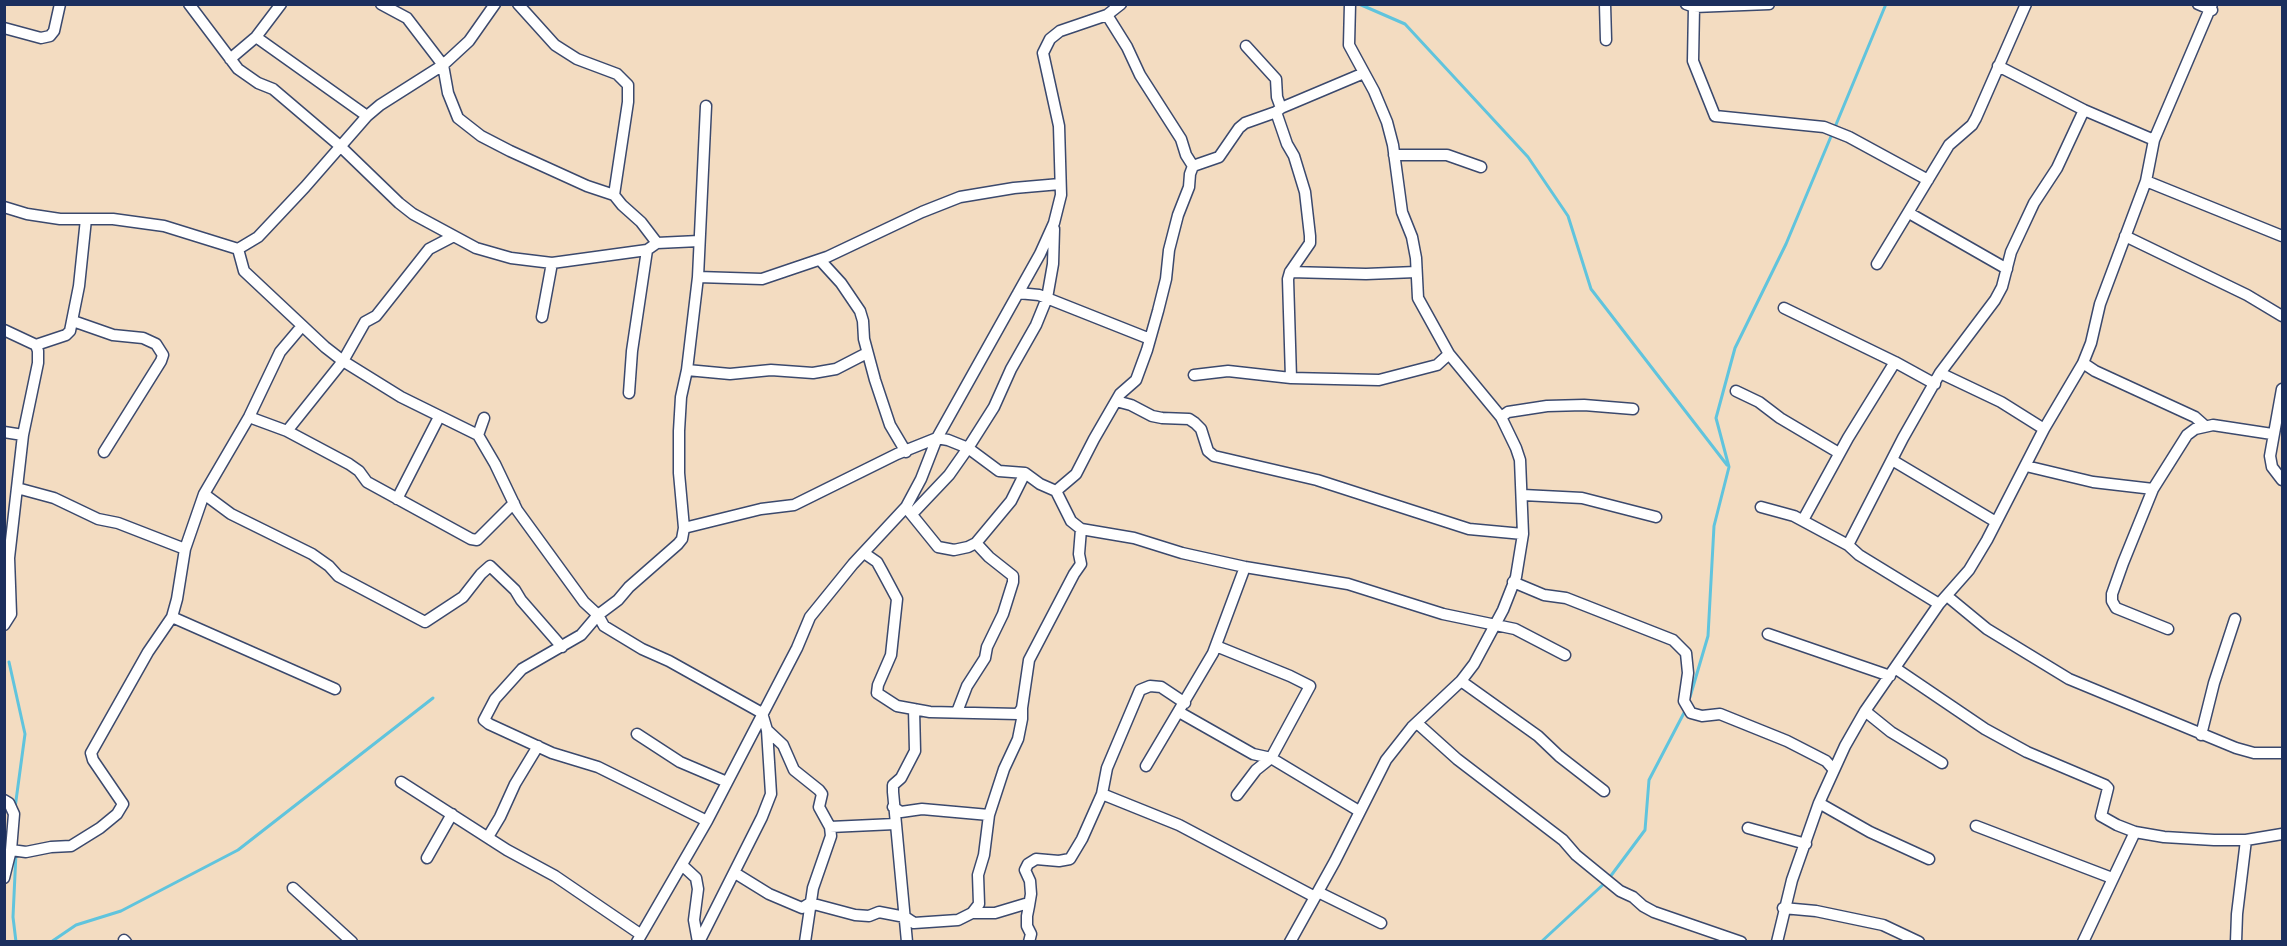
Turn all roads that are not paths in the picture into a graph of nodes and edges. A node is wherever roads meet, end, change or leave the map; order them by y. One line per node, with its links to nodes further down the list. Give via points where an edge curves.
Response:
1 (60, 4): 16 (street, via 50,36 41,38)
2 (189, 4): 20 (street)
3 (281, 4): 17 (street)
4 (381, 4): 21 (street, via 407,18)
5 (495, 4): 21 (street, via 469,41)
6 (518, 4): 36 (street, via 555,45 577,59 616,74 628,85)
7 (1121, 4): 15 (street)
8 (1350, 4): 23 (street, via 1349,45)
9 (1605, 4): 18 (street)
10 (1769, 4): 13 (street)
11 (2026, 4): 22 (street)
12 (2198, 4): 14 (street)
13 (1690, 6): 33 (street, via 1693,61 1715,116 1824,127)
14 (2212, 7): 28 (street)
15 (1107, 15): 31 (street); 35 (street, via 1060,31 1050,39 1043,53 1059,126)
16 (4, 28)
17 (256, 37): 20 (street); 27 (street)
18 (1606, 40)
19 (1246, 46): 25 (street, via 1276,78)
20 (230, 59): 29 (street, via 248,77 273,89)
21 (443, 65): 27 (street); 36 (street, via 458,118 481,136 559,174)
22 (1998, 66): 26 (street); 33 (street, via 1972,125 1949,144)
23 (1364, 73): 25 (street); 30 (street, via 1387,122)
24 (706, 106): 44 (street)
25 (1278, 110): 31 (street, via 1245,123 1219,157); 52 (street, via 1305,192 1310,236 1310,243)
26 (2084, 110): 28 (street); 51 (street, via 2057,168 2034,203)
27 (367, 116): 29 (street)
28 (2154, 140): 34 (street)
29 (340, 146): 43 (street, via 399,203); 46 (street, via 258,237)
30 (1394, 155): 32 (street, via 1447,155); 53 (street)
31 (1193, 166): 63 (street, via 1169,250 1166,279)
32 (1481, 167)
33 (1928, 180): 38 (street)
34 (2146, 181): 41 (street); 42 (street)
35 (1060, 184): 40 (street); 48 (street, via 960,197)
36 (614, 195): 45 (street)
37 (6, 211): 39 (street)
38 (1908, 213): 50 (street); 51 (street)
39 (86, 219): 46 (street, via 164,226); 60 (street)
40 (1054, 223): 55 (street); 56 (street)
41 (2125, 236): 58 (street); 69 (street)
42 (2283, 236)
43 (452, 237): 49 (street, via 511,258); 67 (street, via 429,249 376,316 365,322)
44 (699, 241): 45 (street); 54 (street)
45 (657, 243): 47 (street)
46 (238, 249): 61 (street, via 244,271)
47 (647, 250): 49 (street); 77 (street)
48 (820, 260): 54 (street, via 762,279); 65 (street, via 860,311)
49 (552, 263): 59 (street)
50 (1877, 264)
51 (2007, 268): 71 (street, via 1995,300)
52 (1290, 272): 53 (street); 73 (street)
53 (1416, 272): 66 (street, via 1418,298)
54 (698, 277): 70 (street)
55 (1018, 293): 56 (street); 91 (street)
56 (1047, 298): 63 (street); 92 (street, via 994,407)
57 (1784, 308): 68 (street)
58 (2283, 316)
59 (542, 317)
60 (73, 321): 64 (street, via 66,335); 93 (street, via 113,335 143,338 156,344 163,355)
61 (302, 326): 67 (street); 80 (street, via 280,352)
62 (4, 330): 64 (street)
63 (1150, 339): 78 (street, via 1136,380)
64 (36, 345): 89 (street, via 38,363)
65 (867, 353): 70 (street, via 836,369 813,373); 94 (street, via 890,425)
66 (1449, 354): 73 (street, via 1437,365 1379,380); 82 (street)
67 (343, 361): 81 (street); 86 (street)
68 (1895, 362): 74 (street); 95 (street)
69 (2083, 363): 84 (street, via 2195,417); 85 (street)
70 (687, 370): 114 (street, via 679,431)
71 (1940, 373): 74 (street); 85 (street, via 2001,402)
72 (1194, 375): 73 (street, via 1228,371)
73 (1291, 378)
74 (1935, 384): 96 (street)
75 (2283, 389): 88 (street)
76 (1736, 391): 95 (street)
77 (629, 393)
78 (1116, 401): 103 (street, via 1076,474); 116 (street, via 1152,416 1189,419 1201,429 1208,451 1214,456 1317,480 1469,529)
79 (1634, 408): 82 (street, via 1547,406 1508,412)
80 (249, 417): 86 (street); 104 (street)
81 (439, 417): 90 (street); 107 (street)
82 (1501, 417): 105 (street, via 1520,460)
83 (484, 418): 90 (street)
84 (2204, 425): 88 (street); 102 (street, via 2187,435)
85 (2044, 429): 97 (street)
86 (287, 431): 107 (street, via 356,468 367,482)
87 (4, 432): 89 (street)
88 (2272, 434): 99 (street, via 2272,467)
89 (23, 435): 101 (street)
90 (478, 435): 108 (street)
91 (937, 438): 92 (street); 94 (street); 100 (street)
92 (968, 448): 98 (street, via 999,471); 106 (street)
93 (104, 452)
94 (906, 452): 114 (street, via 794,505)
95 (1839, 453): 112 (street)
96 (1892, 460): 113 (street); 118 (street)
97 (2026, 466): 102 (street, via 2093,482); 113 (street)
98 (1025, 472): 103 (street); 117 (street, via 1011,501)
99 (2283, 480)
100 (916, 487): 106 (street); 110 (street)
101 (17, 488): 119 (street, via 54,498 98,519); 128 (street, via 9,558 11,614)
102 (2152, 489): 129 (street, via 2122,563 2112,601 2116,608)
103 (1056, 491): 115 (street, via 1071,521)
104 (204, 494): 119 (street); 132 (street, via 231,514 312,554 338,576 425,622 463,597 490,566)
105 (1523, 495): 111 (street, via 1582,498); 116 (street)
106 (931, 496): 110 (street)
107 (398, 499): 108 (street, via 477,540)
108 (514, 503): 124 (street, via 575,590)
109 (1761, 507): 112 (street)
110 (909, 511): 117 (street, via 938,548 954,550); 120 (street)
111 (1656, 517)
112 (1803, 520): 118 (street)
113 (1996, 522): 123 (street, via 1969,570)
114 (684, 528): 124 (street, via 678,544)
115 (1081, 529): 121 (street, via 1134,537); 138 (street, via 1082,564 1029,660)
116 (1523, 534): 122 (street)
117 (976, 543): 141 (street, via 1013,576 1013,582 985,658 967,686)
118 (1848, 544): 123 (street, via 1859,555)
119 (185, 549): 125 (street)
120 (864, 553): 139 (street, via 882,570 897,599 891,655 878,693 897,706); 142 (street, via 810,616)
121 (1245, 567): 127 (street, via 1348,584 1443,614); 131 (street)
122 (1513, 582): 127 (street); 152 (street, via 1544,595 1566,598 1673,640 1686,653 1684,701 1697,715 1720,714 1826,760)
123 (1943, 600): 134 (street); 146 (street, via 2069,679)
124 (598, 615): 132 (street, via 588,629); 142 (street, via 611,632)
125 (172, 617): 136 (street); 174 (street, via 91,753 123,804 117,814 71,846)
126 (2235, 620): 146 (street)
127 (1496, 623): 133 (street, via 1515,628); 135 (street)
128 (4, 625)
129 (2168, 629)
130 (1768, 634): 134 (street)
131 (1216, 646): 137 (street); 149 (street, via 1310,686)
132 (562, 647): 147 (street, via 522,669 495,699 484,720)
133 (1565, 655)
134 (1892, 672): 140 (street); 169 (street, via 2027,752 2105,785 2108,788 2101,816)
135 (1461, 681): 143 (street); 155 (street, via 1538,736)
136 (335, 689)
137 (1182, 707): 149 (street, via 1252,754); 151 (street); 156 (street, via 1161,687 1140,690 1107,768)
138 (1022, 708): 141 (street, via 1012,715); 163 (street, via 1018,739)
139 (914, 709): 141 (street); 160 (street, via 915,752 893,785)
140 (1865, 711): 150 (street); 152 (street)
141 (957, 712)
142 (762, 713): 144 (street); 154 (street)
143 (1417, 723): 161 (street, via 1386,760); 197 (street, via 1620,891 1654,912)
144 (767, 730): 167 (street, via 783,745 794,770 822,794 819,807); 178 (street, via 771,794)
145 (637, 734): 154 (street, via 680,762)
146 (2201, 735): 148 (street, via 2254,753)
147 (538, 746): 164 (street, via 598,767); 171 (street)
148 (2283, 753)
149 (1271, 758): 157 (street, via 1256,770); 161 (street)
150 (1942, 763)
151 (1146, 766)
152 (1834, 770): 159 (street)
153 (401, 782): 162 (street)
154 (727, 782): 164 (street)
155 (1604, 791)
156 (1102, 794): 182 (street, via 1179,825); 184 (street, via 1070,859 1036,859 1028,864 1025,870 1030,881)
157 (1238, 795)
158 (4, 800): 174 (street, via 14,814)
159 (1819, 803): 173 (street); 176 (street)
160 (893, 807): 163 (street, via 901,812 922,809); 165 (street)
161 (1359, 812): 182 (street)
162 (452, 814): 171 (street); 175 (street)
163 (989, 815): 186 (street, via 978,875 979,904)
164 (707, 821): 177 (street)
165 (895, 825): 167 (street); 187 (street)
166 (1976, 826): 180 (street)
167 (830, 827): 183 (street, via 831,836)
168 (1748, 828): 173 (street)
169 (2135, 832): 172 (street); 180 (street)
170 (2283, 834): 172 (street)
171 (488, 837): 189 (street, via 569,884)
172 (2246, 840): 200 (street)
173 (1806, 844): 185 (street)
174 (11, 850): 179 (street)
175 (427, 858)
176 (1929, 859)
177 (682, 866): 189 (street); 192 (street, via 696,878 694,920)
178 (735, 873): 183 (street, via 796,906 802,908); 192 (street)
179 (4, 878)
180 (2112, 878): 190 (street)
181 (293, 888): 191 (street)
182 (1317, 894): 188 (street); 196 (street)
183 (810, 903): 187 (street, via 855,915 879,912); 193 (street)
184 (1029, 906): 186 (street); 195 (street)
185 (1783, 908): 198 (street); 199 (street, via 1883,925)
186 (972, 913): 187 (street, via 941,923 914,923)
187 (905, 916): 194 (street)
188 (1381, 923)
189 (639, 938)
190 (2088, 939)
191 (352, 942)
192 (698, 942)
193 (805, 942)
194 (907, 942)
195 (1029, 942)
196 (1290, 942)
197 (1741, 942)
198 (1777, 942)
199 (1919, 942)
200 (2236, 942)

